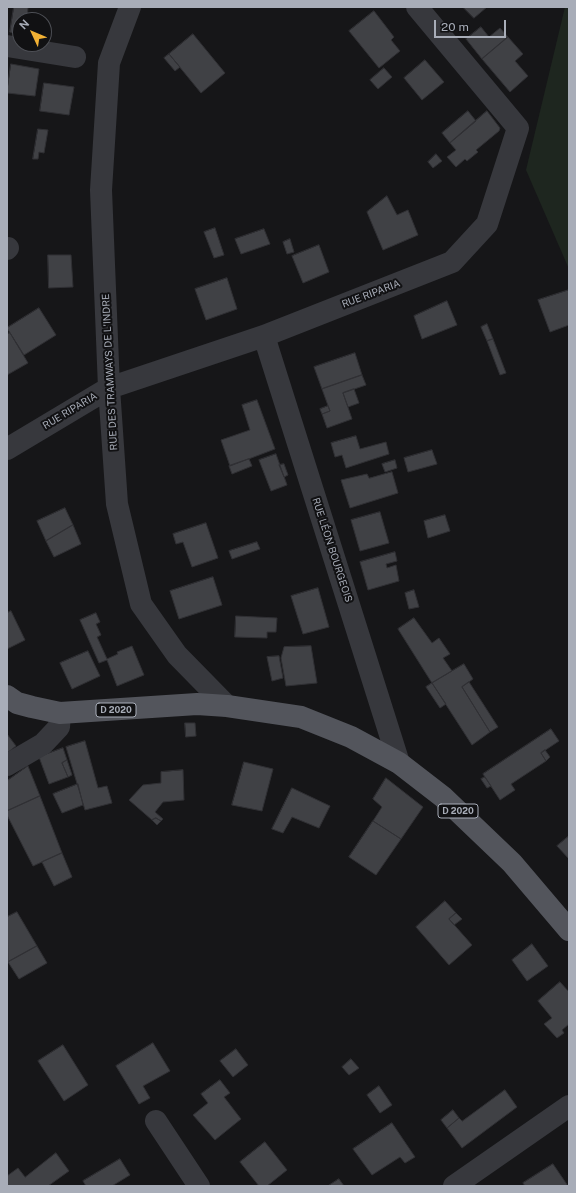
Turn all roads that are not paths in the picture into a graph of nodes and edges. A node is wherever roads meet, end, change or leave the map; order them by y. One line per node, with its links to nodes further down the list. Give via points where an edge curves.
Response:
1 (130, 7): 6 (street, RUE DES TRAMWAYS DE L'INDRE, via 109,63 101,190)
2 (417, 7): 5 (street, RUE RIPARIA, via 518,128 487,224 452,262)
3 (7, 46): 4 (street)
4 (75, 57)
5 (264, 336): 6 (street, RUE RIPARIA); 11 (street, RUE LÉON BOURGEOIS)
6 (109, 388): 7 (street, RUE RIPARIA); 9 (street, RUE DES TRAMWAYS DE L'INDRE, via 117,504 140,604 177,656)
7 (7, 449)
8 (7, 696): 10 (main road, D 2020, via 17,703)
9 (227, 706): 10 (main road, D 2020, via 197,704); 11 (main road, D 2020, via 301,717 351,737)
10 (60, 713): 12 (street, via 59,727 43,744)
11 (399, 763): 13 (main road, D 2020, via 443,797 512,863)
12 (7, 765)
13 (569, 930)
14 (569, 1106): 16 (street)
15 (156, 1120): 17 (street)
16 (461, 1184)
17 (199, 1186)

